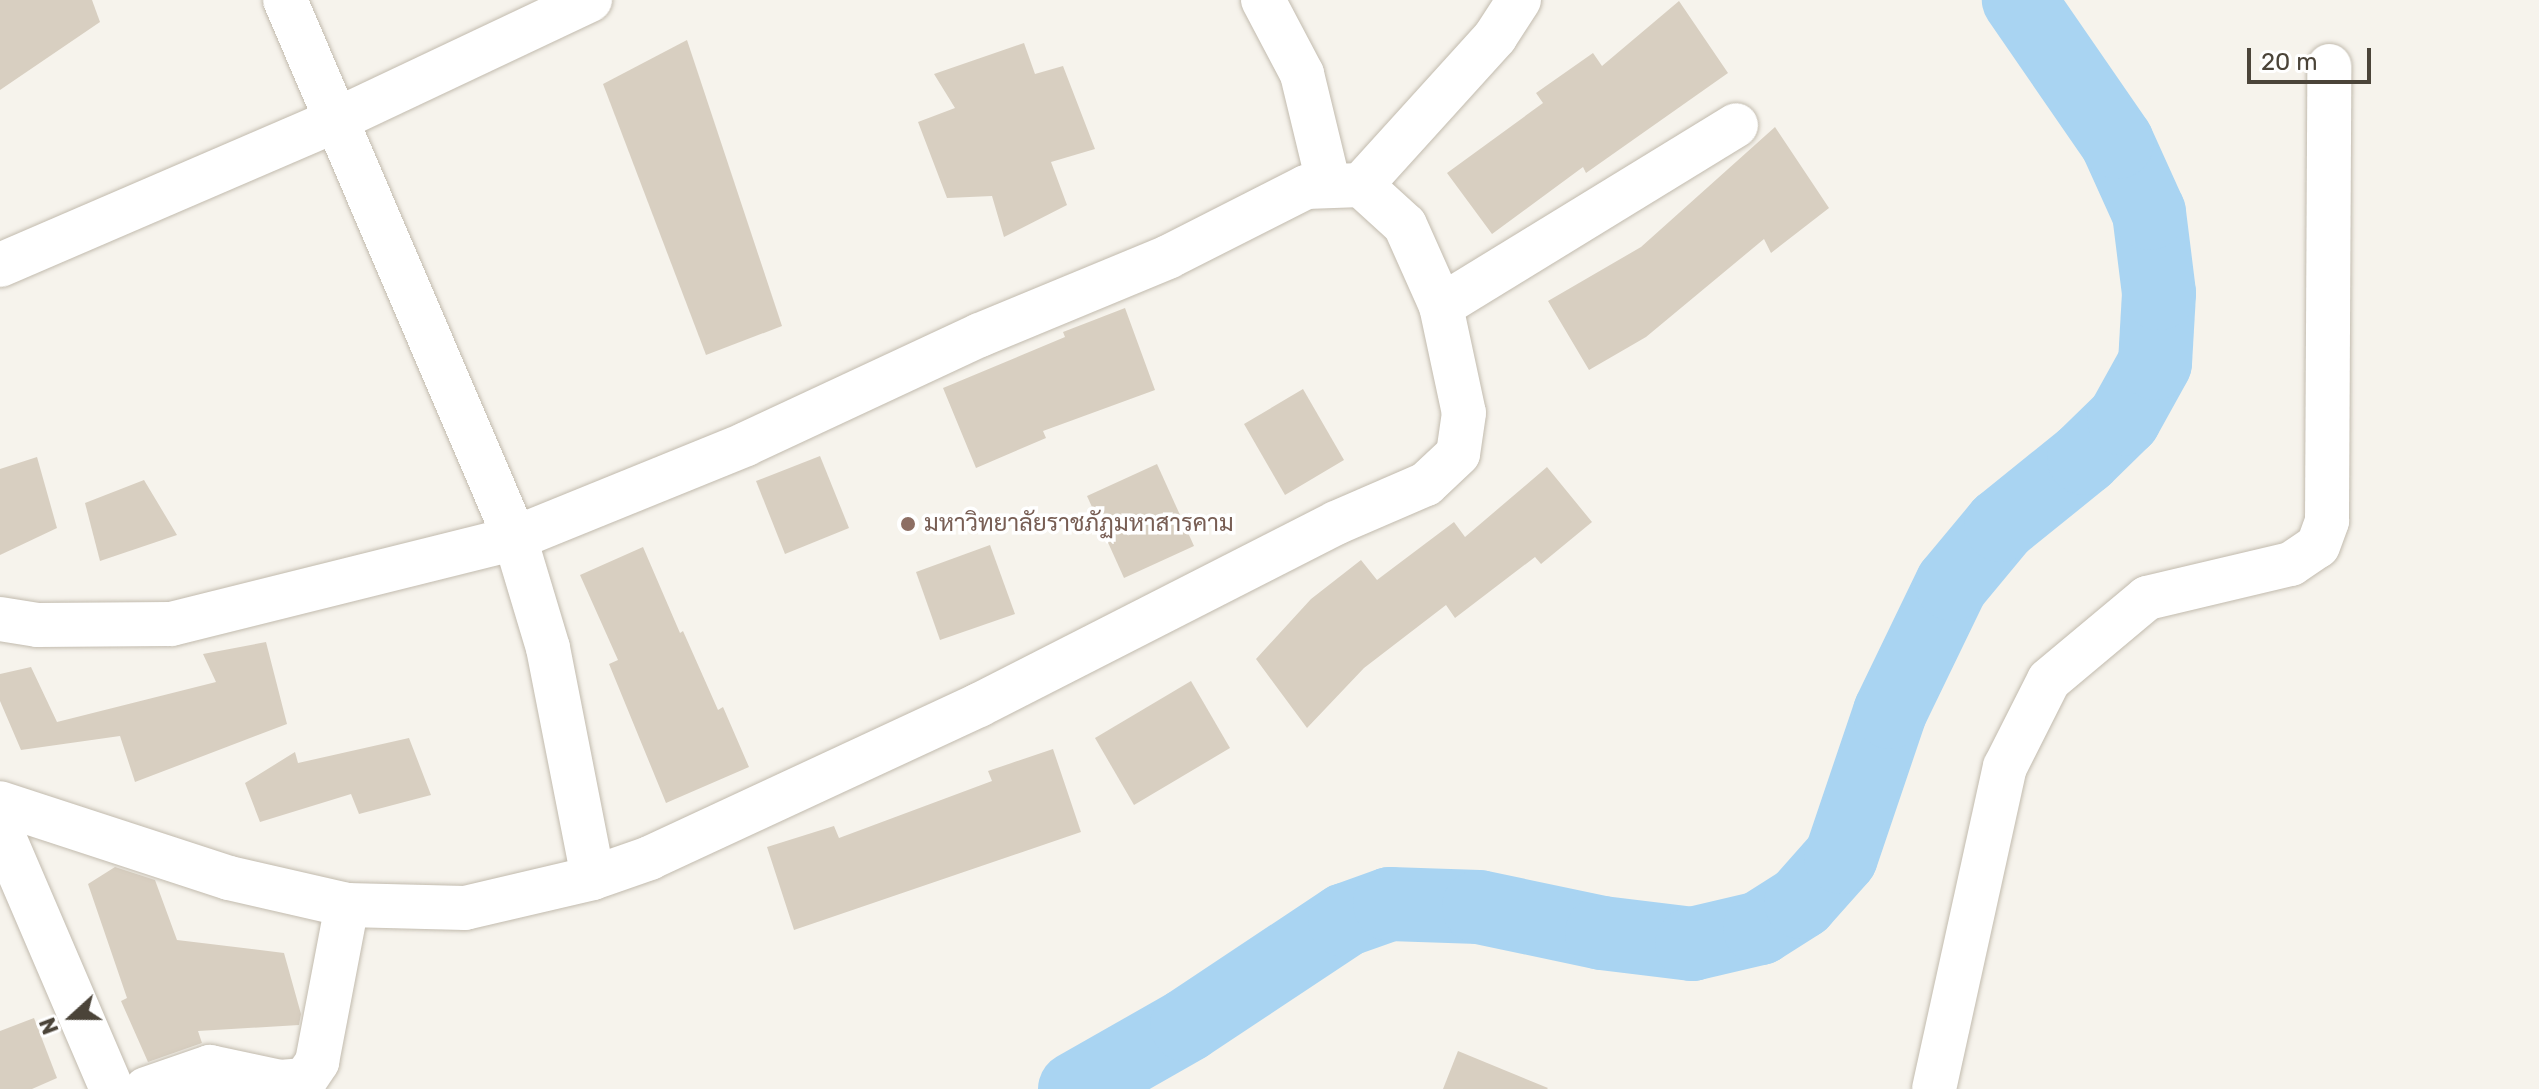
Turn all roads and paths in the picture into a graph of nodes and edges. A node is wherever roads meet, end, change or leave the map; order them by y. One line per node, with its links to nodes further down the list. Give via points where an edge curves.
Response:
1 (285, 0): 6 (street)
2 (590, 0): 6 (street)
3 (1263, 0): 8 (street, via 1302,74)
4 (1519, 0): 8 (street, via 1495,37)
5 (2329, 66): 19 (street, via 2327,521 2318,546 2291,564 2147,598 2049,680 2005,767)
6 (336, 120): 9 (street); 11 (street)
7 (1736, 125): 10 (street)
8 (1345, 186): 10 (street, via 1405,225); 11 (street, via 1306,187 1168,257 980,335 746,444)
9 (0, 265)
10 (1441, 306): 15 (street, via 1464,413 1458,454 1426,484 1336,523 979,705 650,858)
11 (515, 538): 12 (street, via 171,624 38,625); 15 (street, via 548,648)
12 (0, 619)
13 (0, 803): 16 (street, via 229,878)
14 (0, 828): 17 (street)
15 (593, 878): 16 (street, via 465,908)
16 (347, 905): 18 (street, via 317,1062 305,1080 280,1082 210,1067)
17 (112, 1089)
18 (146, 1089)
19 (1934, 1089)

